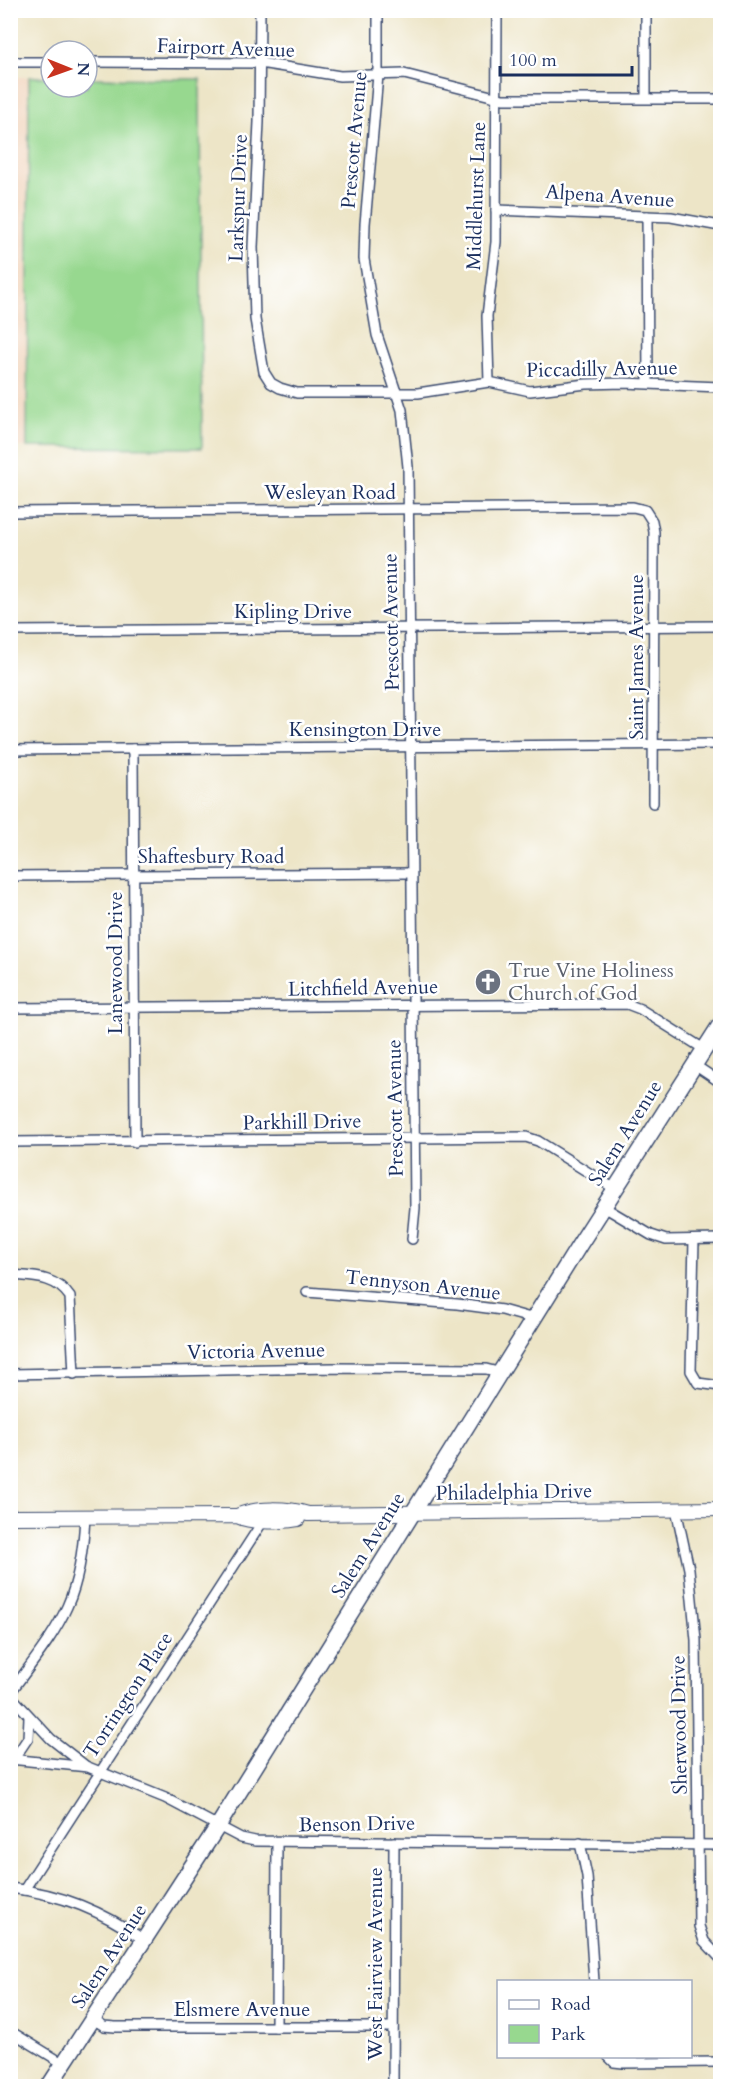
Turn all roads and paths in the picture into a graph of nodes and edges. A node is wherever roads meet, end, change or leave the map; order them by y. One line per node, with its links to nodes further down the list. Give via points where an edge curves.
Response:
1 (260, 10): 8 (street, Larkspur Drive)
2 (378, 10): 9 (street, Prescott Avenue)
3 (497, 10): 10 (street, Middlehurst Lane)
4 (646, 10): 11 (street)
5 (10, 62): 6 (street)
6 (39, 62)
7 (99, 62): 8 (street, Fairport Avenue)
8 (260, 63): 9 (street, Fairport Avenue, via 340,76); 17 (street, Larkspur Drive, via 253,282 261,362)
9 (378, 75): 10 (street, Fairport Avenue, via 424,78); 20 (street, Prescott Avenue, via 364,259 374,321)
10 (497, 97): 11 (street, Fairport Avenue); 13 (street, Middlehurst Lane)
11 (646, 98): 12 (street, Fairport Avenue)
12 (720, 99)
13 (496, 210): 14 (street, Alpena Avenue); 16 (street, Middlehurst Lane, via 487,316)
14 (647, 216): 15 (street, Alpena Avenue); 18 (street)
15 (720, 226)
16 (489, 382): 18 (street, Piccadilly Avenue, via 530,391 586,384); 20 (street, Piccadilly Avenue, via 441,391)
17 (272, 383): 20 (street, Piccadilly Avenue, via 297,393)
18 (648, 383): 19 (street, Piccadilly Avenue)
19 (720, 387)
20 (397, 393): 21 (street, Prescott Avenue, via 404,422)
21 (407, 509): 22 (street, Wesleyan Road); 23 (street, Wesleyan Road, via 633,507); 26 (street, Prescott Avenue)
22 (10, 512)
23 (648, 512): 25 (street, Saint James Avenue, via 654,532)
24 (720, 626): 25 (street, Kipling Drive)
25 (652, 627): 26 (street, Kipling Drive); 29 (street, Saint James Avenue)
26 (409, 628): 27 (street, Kipling Drive); 30 (street, Prescott Avenue)
27 (10, 631)
28 (720, 744): 29 (street, Kensington Drive)
29 (653, 745): 30 (street, Kensington Drive); 33 (street, Saint James Avenue)
30 (410, 747): 31 (street, Kensington Drive); 34 (street, Prescott Avenue)
31 (133, 749): 32 (street, Kensington Drive); 35 (street, Lanewood Drive)
32 (10, 750)
33 (653, 803)
34 (411, 873): 35 (street, Shaftesbury Road); 37 (street, Prescott Avenue)
35 (133, 874): 36 (street, Shaftesbury Road); 39 (street, Lanewood Drive)
36 (10, 876)
37 (412, 1005): 39 (street, Litchfield Avenue); 41 (street, Litchfield Avenue, via 630,1004); 44 (street, Prescott Avenue)
38 (10, 1008): 39 (street, Litchfield Avenue)
39 (134, 1008): 46 (street, Lanewood Drive)
40 (720, 1025): 41 (main road, Salem Avenue)
41 (704, 1049): 42 (main road, Salem Avenue)
42 (693, 1064): 43 (street); 47 (main road, Salem Avenue)
43 (720, 1082)
44 (412, 1139): 46 (street, Parkhill Drive); 47 (street, Parkhill Drive, via 532,1138); 49 (street, Prescott Avenue)
45 (10, 1142): 46 (street, Parkhill Drive)
46 (135, 1142)
47 (615, 1189): 48 (main road, Salem Avenue)
48 (604, 1207): 51 (street, via 651,1235 666,1240); 54 (main road, Salem Avenue)
49 (412, 1239)
50 (720, 1239): 51 (street)
51 (694, 1240): 58 (street, via 691,1371 698,1383)
52 (10, 1275): 57 (street, via 42,1277 63,1286 70,1297 72,1312)
53 (307, 1292): 54 (street, Tennyson Avenue, via 457,1304)
54 (534, 1319): 55 (main road, Salem Avenue)
55 (502, 1373): 57 (street, Victoria Avenue, via 486,1369 333,1368); 61 (main road, Salem Avenue)
56 (10, 1374): 57 (street, Victoria Avenue)
57 (74, 1374)
58 (720, 1386)
59 (676, 1509): 60 (main road, Philadelphia Drive); 61 (main road, Philadelphia Drive); 77 (street, Sherwood Drive, via 686,1548 694,1610)
60 (720, 1509)
61 (412, 1513): 62 (main road, Philadelphia Drive); 72 (main road, Salem Avenue)
62 (308, 1514): 64 (main road, Philadelphia Drive, via 247,1511); 66 (main road, Philadelphia Drive, via 297,1520)
63 (85, 1516): 64 (main road, Philadelphia Drive); 65 (main road, Philadelphia Drive); 67 (street, via 82,1562 71,1602)
64 (237, 1516): 66 (main road, Philadelphia Drive, via 247,1521)
65 (10, 1517)
66 (263, 1521): 71 (street, Torrington Place)
67 (10, 1694): 68 (street)
68 (29, 1717): 69 (street, via 28,1738); 70 (street)
69 (12, 1759): 70 (street, Benson Drive)
70 (88, 1767): 71 (street, Benson Drive)
71 (99, 1772): 72 (street, Benson Drive, via 165,1798); 79 (street, Torrington Place)
72 (218, 1826): 74 (street, Benson Drive, via 241,1838); 80 (main road, Salem Avenue)
73 (394, 1842): 74 (street, Benson Drive); 75 (street, Benson Drive); 85 (street, West Fairview Avenue)
74 (277, 1843): 84 (street)
75 (580, 1843): 77 (street, Benson Drive); 82 (street, via 587,1876)
76 (720, 1845): 77 (street, Benson Drive)
77 (698, 1846): 81 (street, Sherwood Drive, via 699,1926 704,1941)
78 (10, 1888): 79 (street)
79 (24, 1890): 80 (street, via 85,1905)
80 (144, 1940): 83 (main road, Salem Avenue)
81 (720, 1958)
82 (594, 1980)
83 (93, 2019): 84 (street, Elsmere Avenue, via 115,2027); 89 (main road, Salem Avenue)
84 (276, 2027): 85 (street, Elsmere Avenue)
85 (393, 2027): 91 (street, West Fairview Avenue)
86 (10, 2031): 89 (street)
87 (610, 2058): 88 (street, via 623,2063)
88 (720, 2062)
89 (64, 2064): 90 (main road, Salem Avenue)
90 (49, 2086)
91 (393, 2086)

